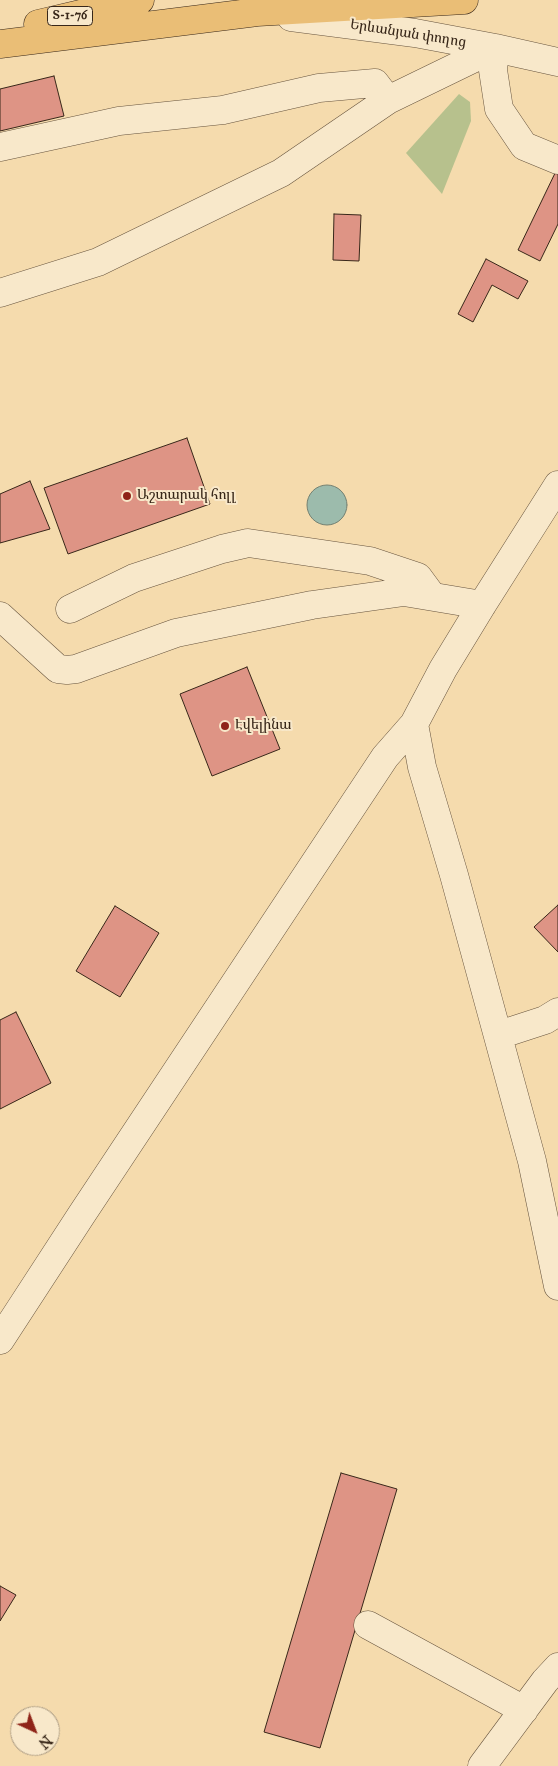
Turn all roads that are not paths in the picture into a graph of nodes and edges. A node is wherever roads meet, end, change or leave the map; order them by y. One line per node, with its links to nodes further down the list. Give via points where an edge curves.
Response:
1 (140, 0): 4 (highway, Տ-1-76)
2 (464, 0): 3 (highway)
3 (257, 12): 5 (highway); 6 (street, Երևանյան փողոց, via 414,33)
4 (0, 33)
5 (0, 44)
6 (495, 48): 7 (street, Երևանյան փողոց); 8 (street); 10 (street, via 493,70 499,109 524,146)
7 (558, 62)
8 (388, 100): 9 (street, via 375,84 319,88 223,110 119,121); 11 (street, via 281,173 98,262)
9 (0, 147)
10 (558, 160)
11 (0, 293)
12 (554, 499): 14 (street)
13 (432, 596): 14 (street); 15 (street, via 418,577 370,561 248,543 134,578); 16 (street, via 404,592 185,631 67,670 58,669)
14 (482, 605): 17 (street)
15 (70, 609)
16 (0, 616)
17 (414, 724): 19 (street, via 422,768); 21 (street, via 385,757)
18 (558, 1012): 19 (street, via 545,1020)
19 (499, 1035): 20 (street, via 532,1161)
20 (558, 1286)
21 (0, 1340)
22 (368, 1625): 24 (street)
23 (558, 1667): 24 (street)
24 (524, 1710): 25 (street)
25 (482, 1766)

